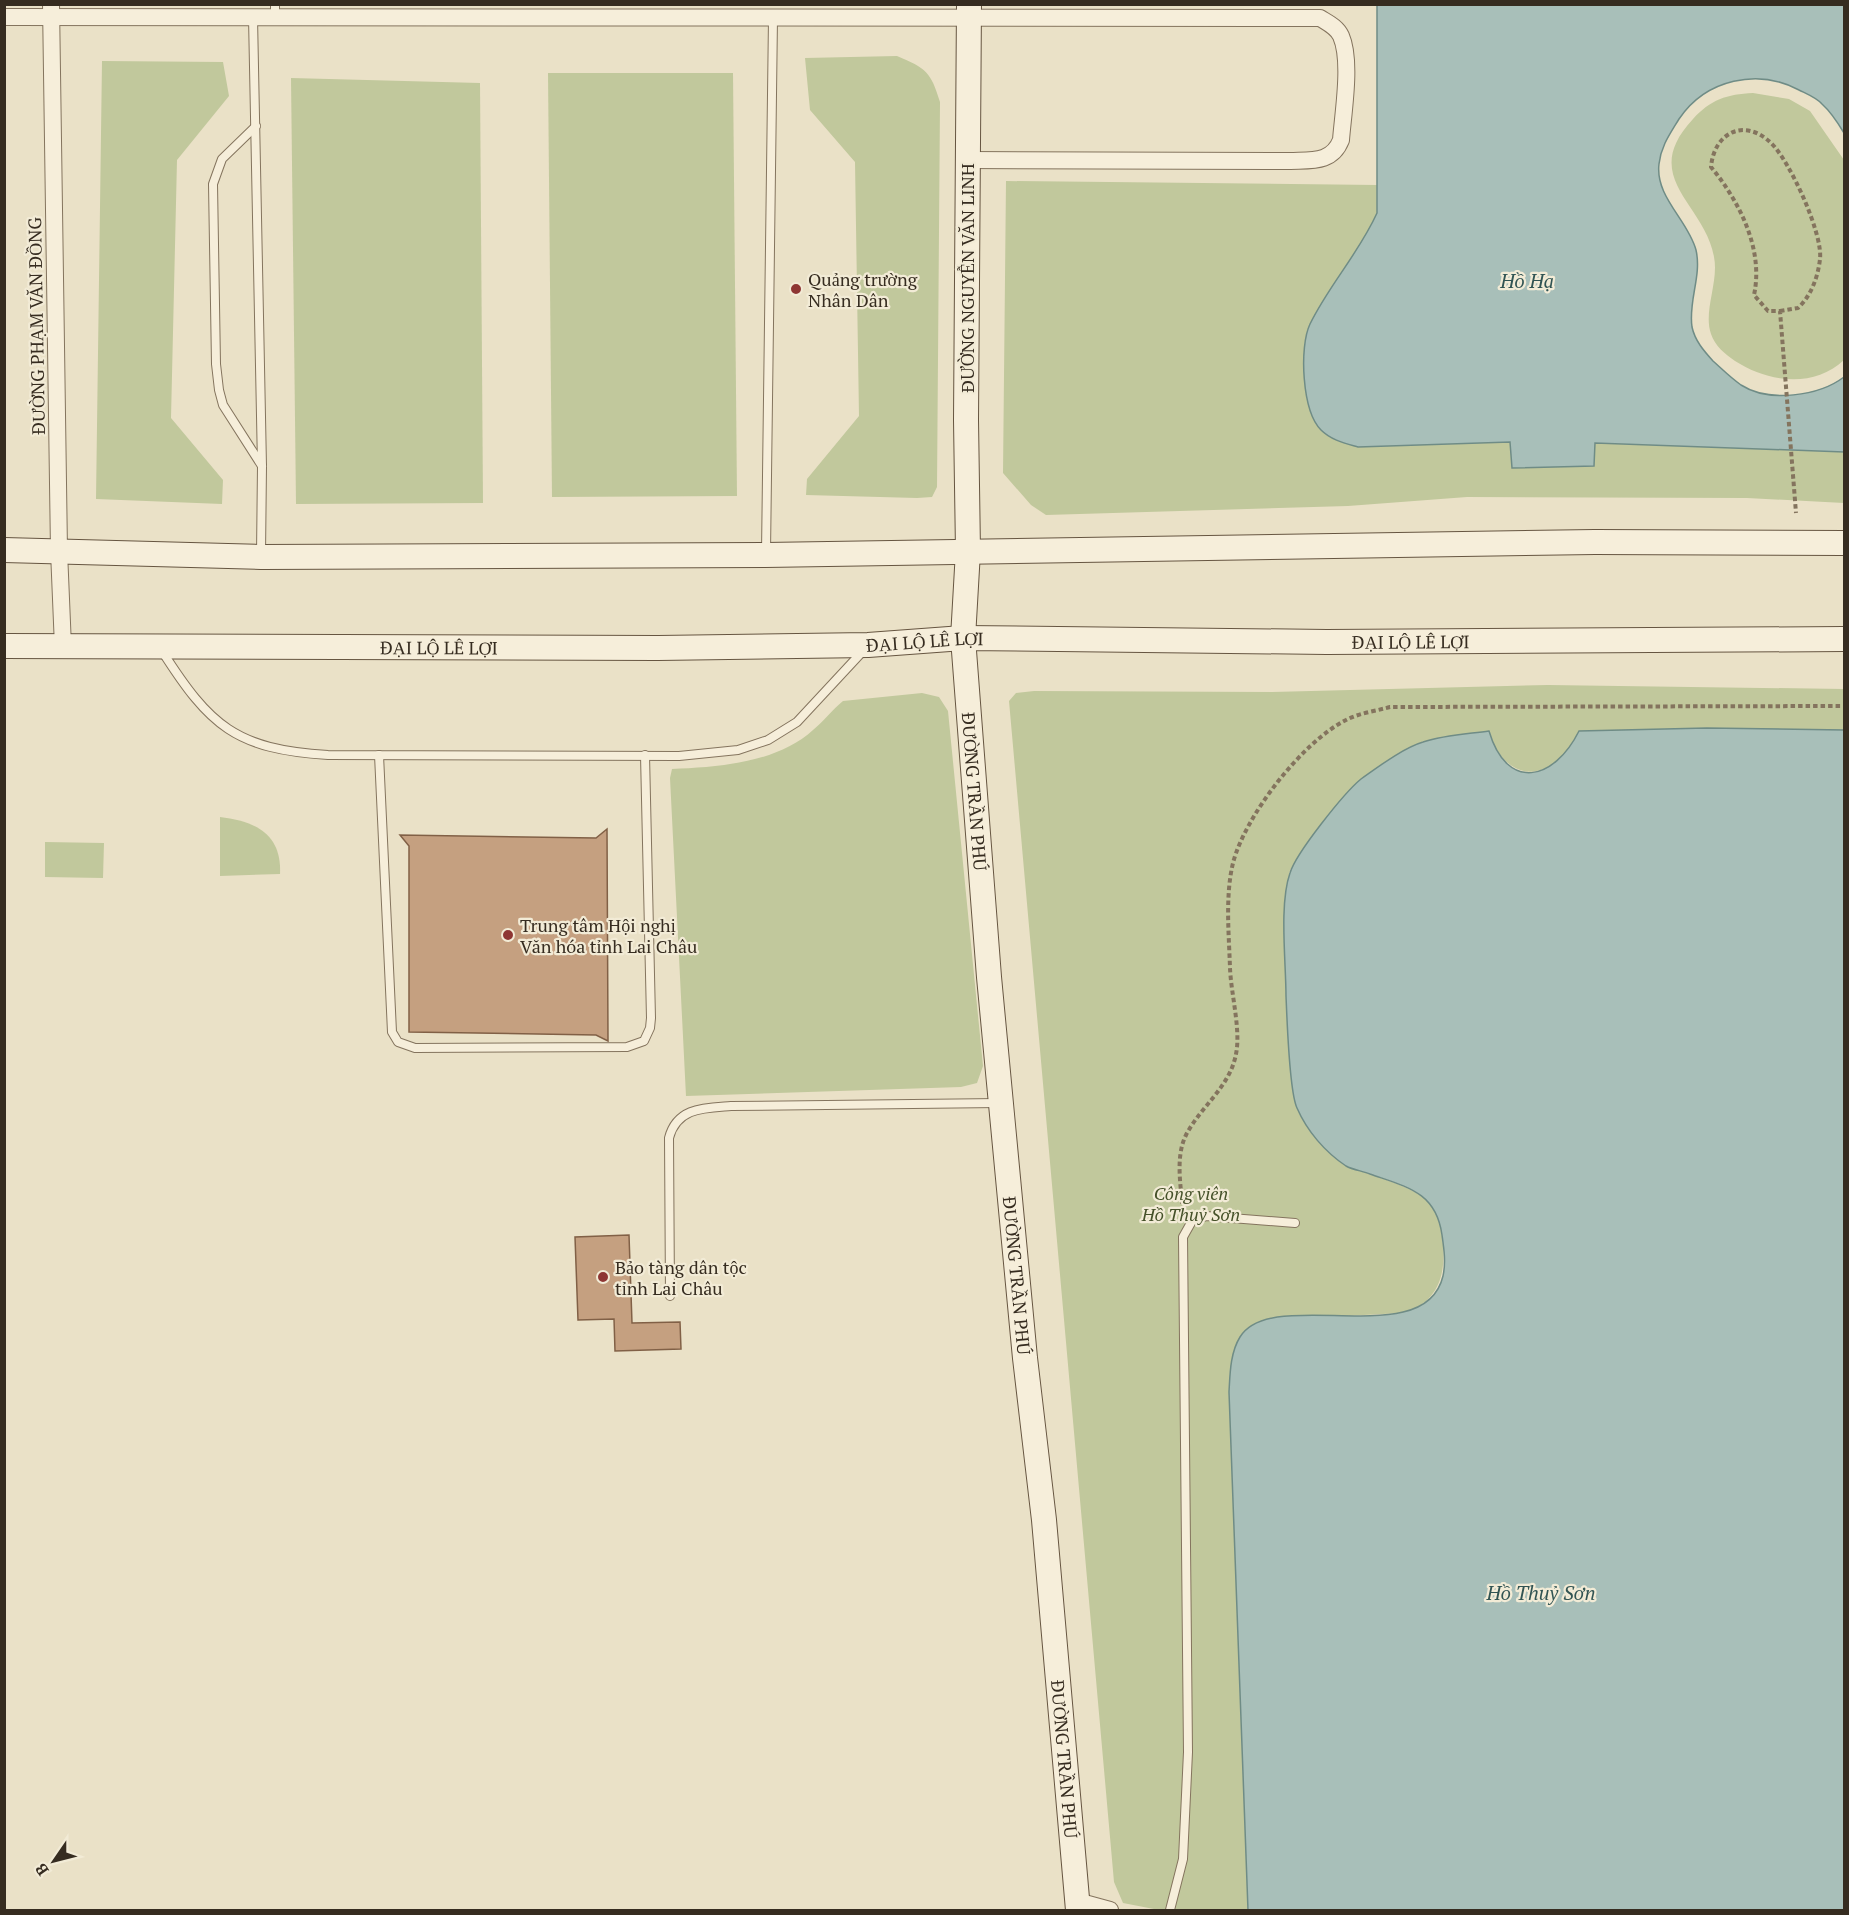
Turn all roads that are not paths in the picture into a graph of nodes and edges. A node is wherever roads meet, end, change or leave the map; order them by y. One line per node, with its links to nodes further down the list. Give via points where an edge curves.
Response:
1 (52, 11): 5 (street); 6 (street); 12 (street, ĐƯỜNG PHẠM VĂN ĐỒNG)
2 (275, 11): 4 (street); 6 (street)
3 (969, 12): 4 (street); 8 (main road, ĐƯỜNG NGUYỄN VĂN LINH); 8 (street, via 1320,18 1340,36 1345,74 1341,140 1328,157 1290,161)
4 (763, 14): 14 (lane)
5 (4, 17)
6 (253, 17): 7 (lane)
7 (256, 126): 9 (lane); 9 (lane, via 222,159 213,184 215,331 224,405)
8 (967, 160): 13 (main road, ĐƯỜNG NGUYỄN VĂN LINH)
9 (262, 466): 15 (lane)
10 (1845, 543): 13 (main road, via 1595,542)
11 (4, 550): 12 (main road)
12 (59, 551): 15 (main road); 20 (street, ĐƯỜNG PHẠM VĂN ĐỒNG)
13 (968, 551): 14 (main road); 16 (main road, ĐƯỜNG NGUYỄN VĂN LINH)
14 (765, 555): 15 (main road)
15 (261, 557)
16 (963, 639): 17 (main road, ĐẠI LỘ LÊ LỢI); 18 (main road, ĐẠI LỘ LÊ LỢI); 24 (main road, ĐƯỜNG TRẦN PHÚ, via 987,954)
17 (1845, 639)
18 (868, 645): 21 (main road, ĐẠI LỘ LÊ LỢI); 23 (lane, via 813,708 782,733 738,750)
19 (4, 646): 20 (main road, ĐẠI LỘ LÊ LỢI)
20 (63, 647): 21 (main road, ĐẠI LỘ LÊ LỢI)
21 (160, 648): 22 (lane, via 190,694 229,731 303,753)
22 (379, 755): 23 (lane); 23 (lane, via 390,1017 398,1041 415,1048 627,1047 644,1041 651,1028)
23 (645, 756)
24 (1003, 1103): 26 (lane, via 731,1106 690,1111 679,1117 669,1138); 27 (main road, ĐƯỜNG TRẦN PHÚ, via 1012,1235 1044,1520)
25 (1295, 1222): 29 (lane, via 1206,1216 1192,1221 1183,1237 1188,1752 1184,1859)
26 (670, 1296)
27 (1077, 1906): 28 (street)
28 (1110, 1911)
29 (1170, 1911)

